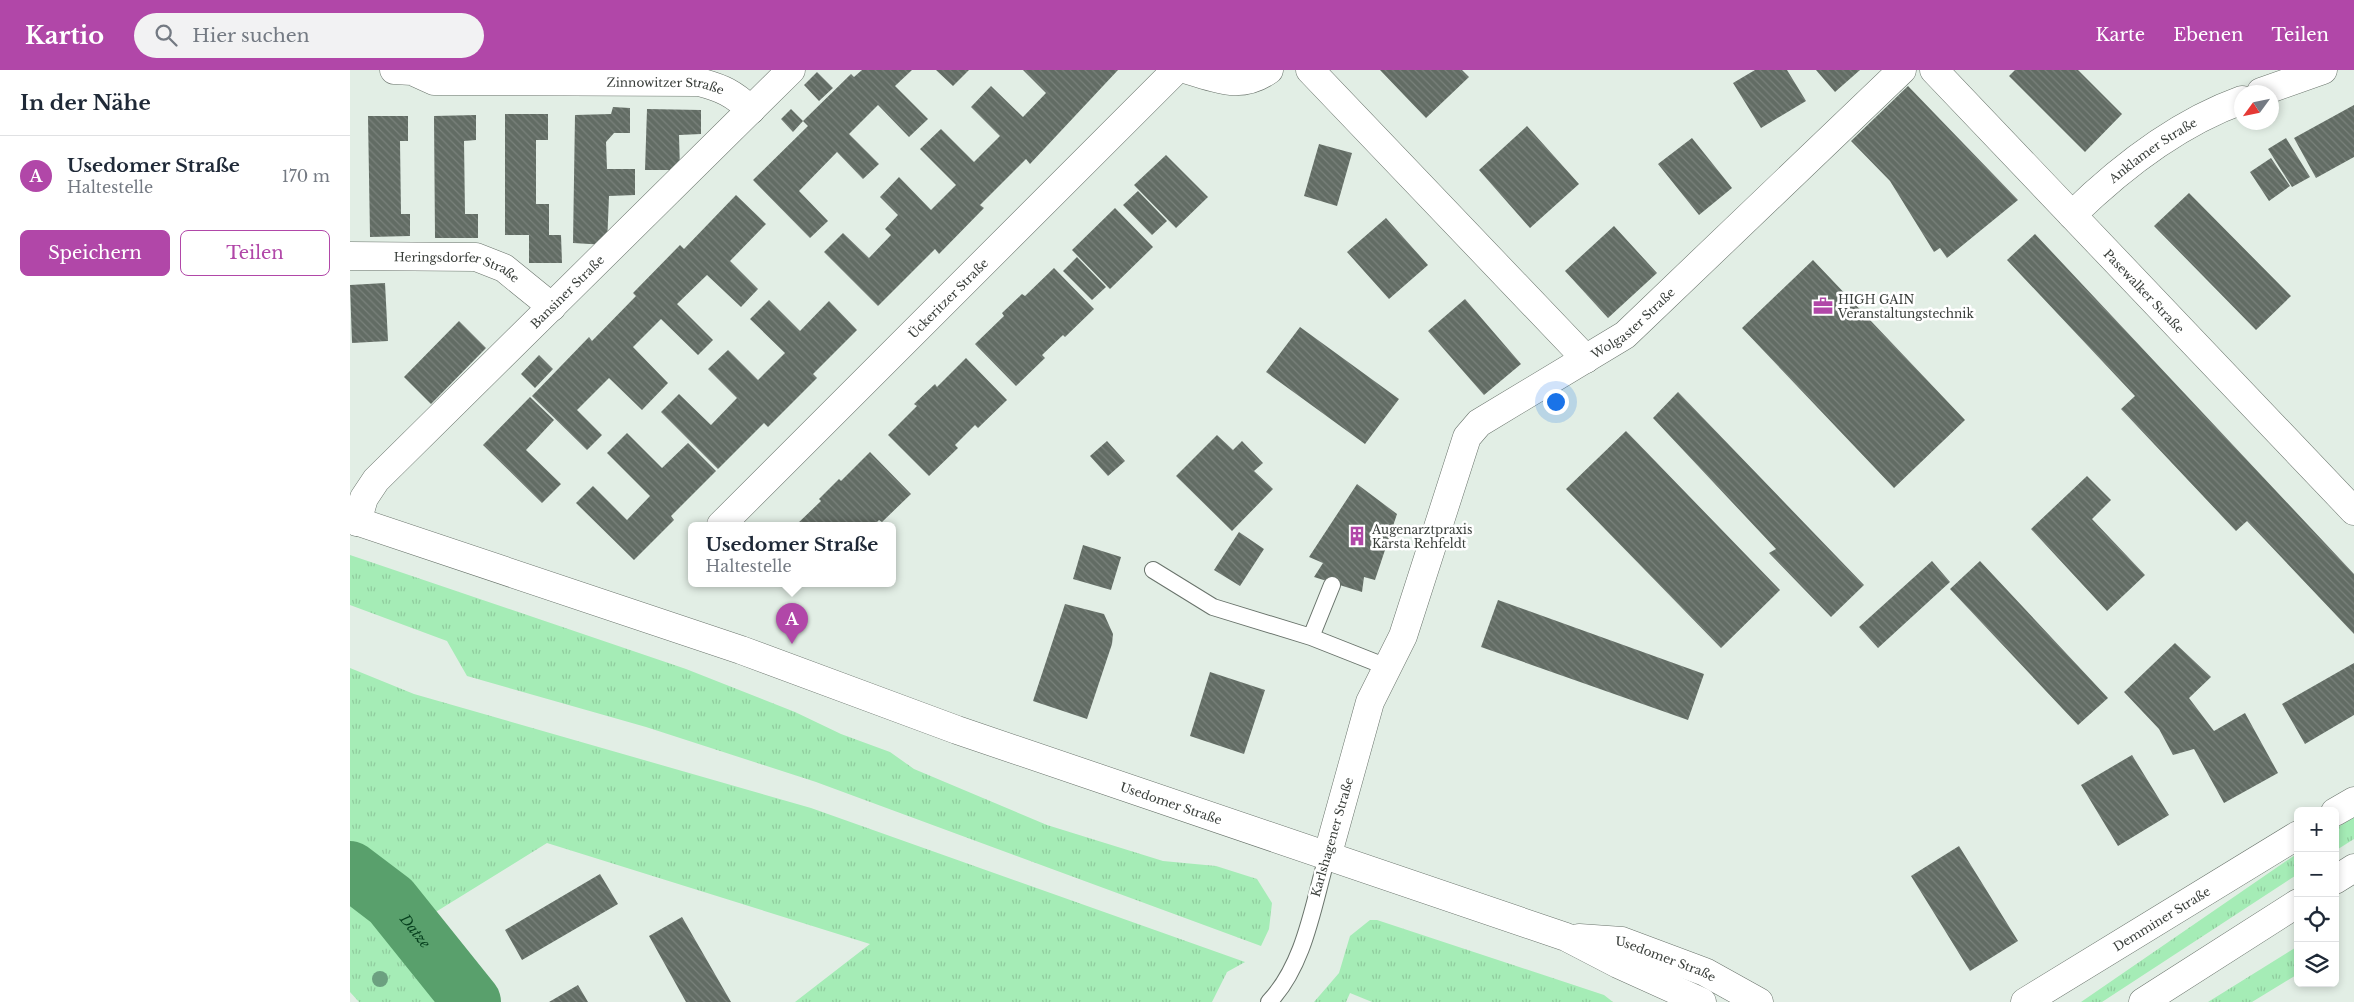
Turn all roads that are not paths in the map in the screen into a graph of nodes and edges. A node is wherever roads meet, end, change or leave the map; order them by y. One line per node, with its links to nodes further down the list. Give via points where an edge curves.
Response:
1 (406, 70): 12 (street, Zinnowitzer Straße, via 434,81 699,82 722,88)
2 (791, 70): 12 (street, Bansiner Straße)
3 (1176, 70): 19 (street, Ückeritzer Straße)
4 (1188, 70): 5 (street, via 1224,81 1244,82)
5 (1269, 70)
6 (1310, 70): 16 (street, Wolgaster Straße)
7 (1902, 70): 16 (street, Wolgaster Straße, via 1624,335)
8 (1934, 70): 13 (street, Pasewalker Straße)
9 (2322, 70): 10 (street)
10 (2279, 86)
11 (2234, 103): 13 (street, Anklamer Straße, via 2212,110 2142,155)
12 (751, 110): 15 (street, Bansiner Straße)
13 (2072, 215): 17 (street, Pasewalker Straße)
14 (350, 256): 15 (street, Heringsdorfer Straße, via 476,257 504,268)
15 (552, 307): 18 (street, Bansiner Straße, via 376,480)
16 (1586, 359): 23 (street, Karlshagener Straße, via 1478,423 1467,437 1404,636)
17 (2354, 511)
18 (353, 521): 27 (street, Usedomer Straße, via 741,650 957,730)
19 (724, 522)
20 (1153, 570): 22 (lane, via 1213,607)
21 (1332, 585): 22 (lane)
22 (1311, 637): 23 (lane)
23 (1387, 667): 27 (street, Karlshagener Straße, via 1370,702)
24 (2354, 801): 25 (street)
25 (2339, 810)
26 (2294, 837): 35 (street, Demminer Straße)
27 (1327, 857): 31 (street, Usedomer Straße); 32 (lane, Karlshagener Straße, via 1289,978)
28 (2354, 868): 29 (street)
29 (2339, 877)
30 (2294, 907): 36 (street)
31 (1566, 937): 33 (street, Usedomer Straße); 34 (street, Usedomer Straße, via 1622,942 1705,972)
32 (1269, 1002)
33 (1702, 1002)
34 (1759, 1002)
35 (2025, 1002)
36 (2143, 1002)

